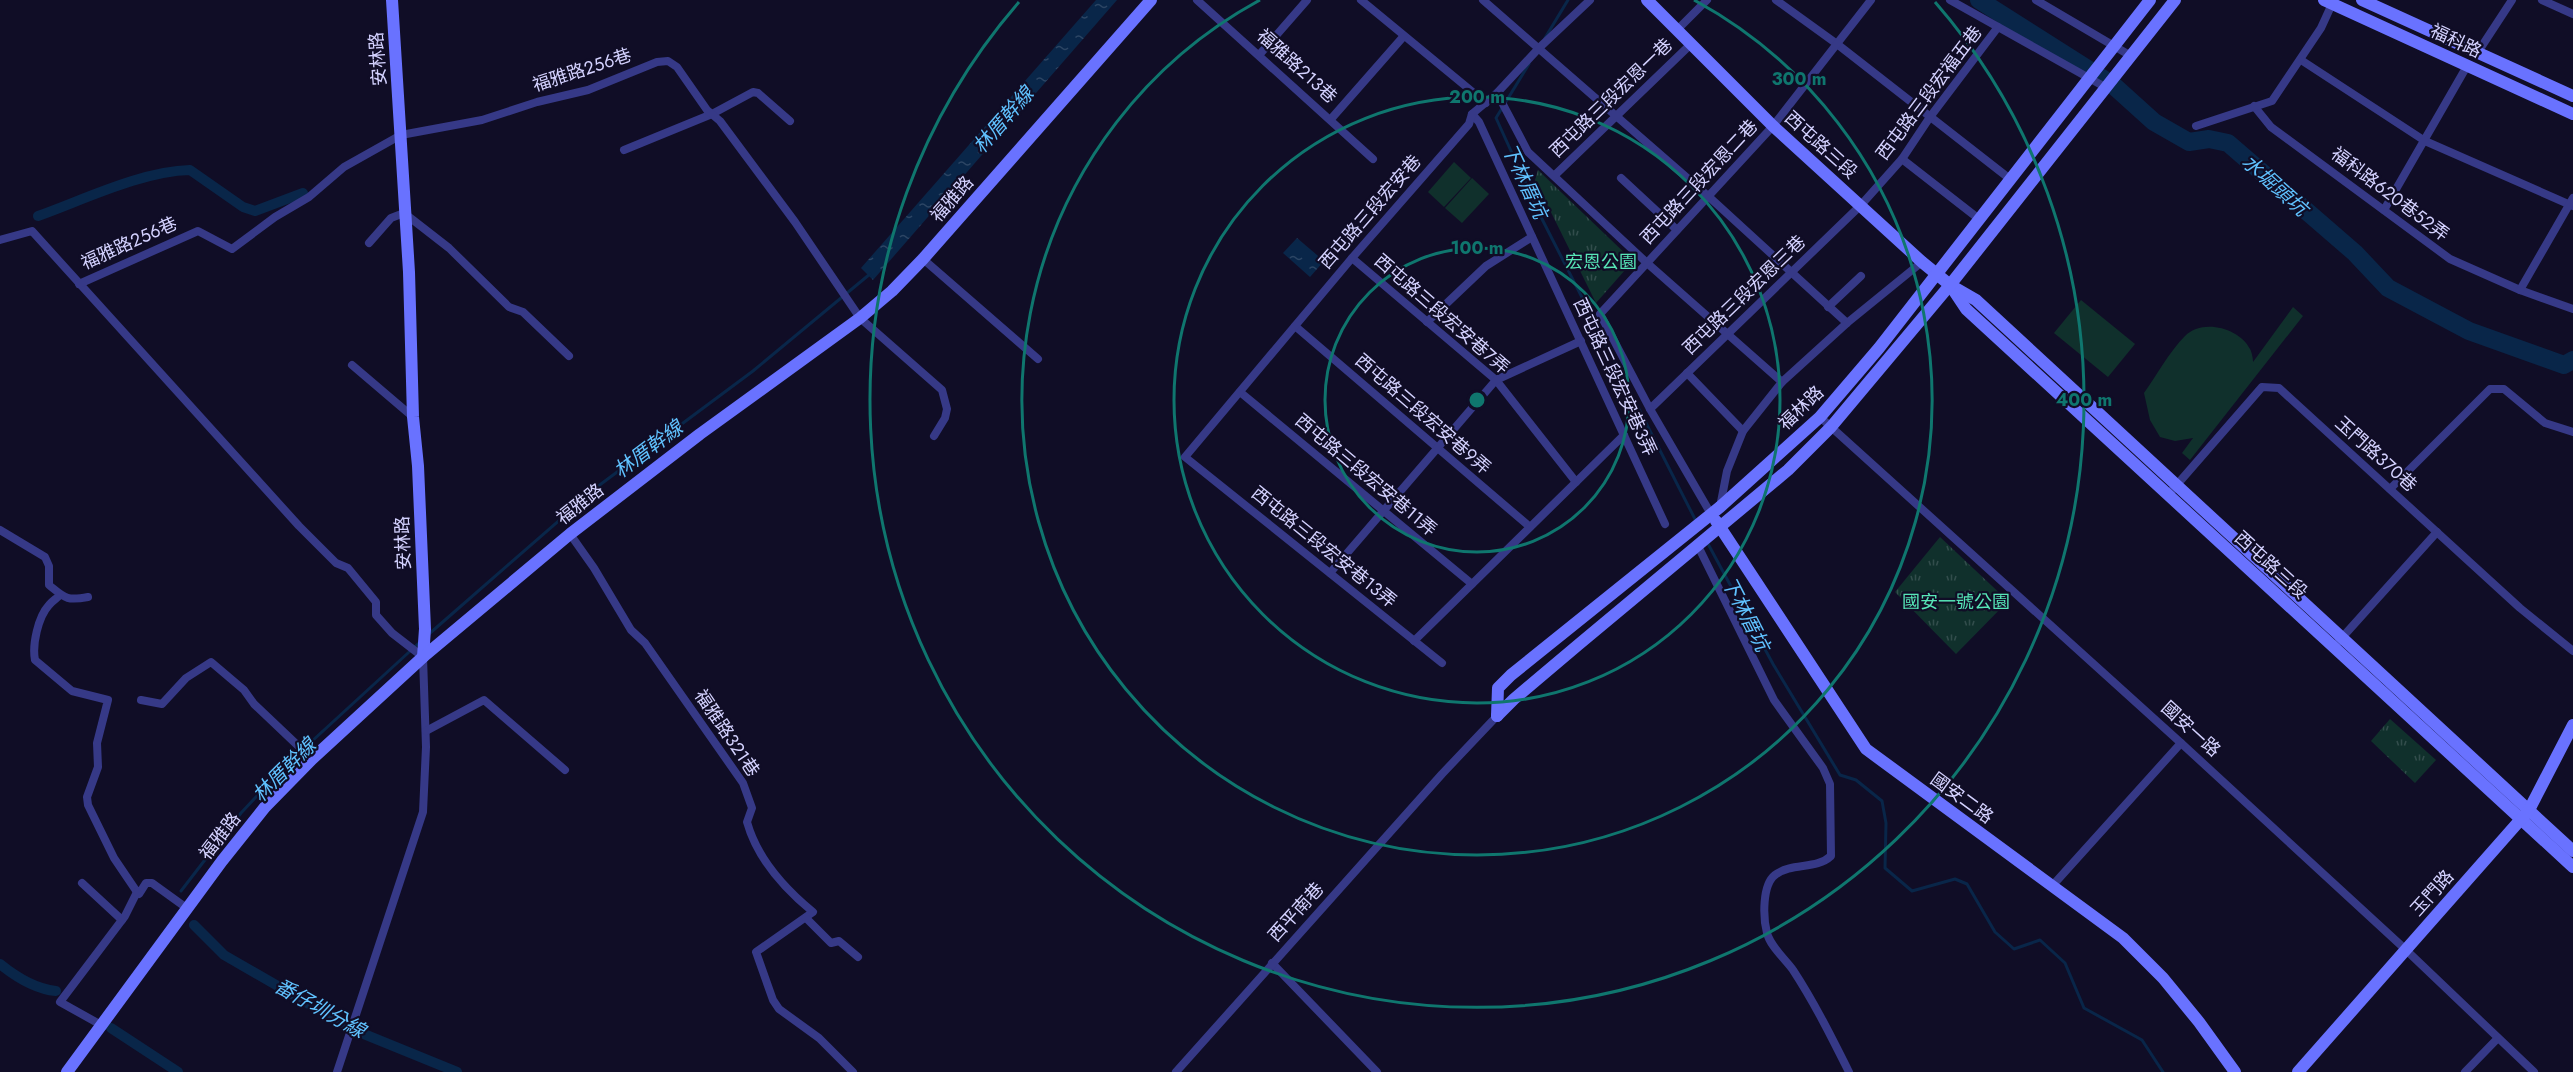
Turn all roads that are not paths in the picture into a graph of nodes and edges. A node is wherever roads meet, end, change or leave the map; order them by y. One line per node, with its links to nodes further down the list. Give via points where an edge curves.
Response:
1 (392, 0): 48 (street, 安林路)
2 (1151, 0): 67 (street, 福雅路)
3 (1197, 0): 29 (street, 福雅路213巷)
4 (1307, 0): 29 (street)
5 (1360, 0): 23 (street)
6 (1484, 0): 27 (street)
7 (1590, 0): 27 (street, 西屯路三段宏安巷)
8 (1647, 0): 22 (street, 西屯路三段)
9 (1707, 0): 22 (street)
10 (1776, 0): 25 (street)
11 (1871, 0): 25 (street, 西屯路三段宏恩二巷)
12 (1950, 0): 21 (street)
13 (2036, 0): 26 (street)
14 (2150, 0): 26 (street)
15 (2175, 0): 30 (street, 福林路)
16 (2364, 0): 28 (street, 福科路)
17 (2512, 0): 28 (street)
18 (2542, 0): 20 (street)
19 (2328, 2): 31 (street, via 2321,28); 32 (street, 福科路)
20 (2573, 14)
21 (1998, 27): 33 (street); 43 (street, 西屯路三段宏福五巷)
22 (1677, 30): 24 (street, 西屯路三段)
23 (1403, 37): 37 (street); 44 (street)
24 (1691, 44): 42 (street, 西屯路三段宏恩一巷); 46 (street, 西屯路三段)
25 (1837, 44): 43 (street); 46 (street, 西屯路三段宏恩二巷)
26 (2113, 46): 30 (street); 33 (street, 福林路)
27 (1539, 48): 35 (street, 西屯路三段宏安巷); 42 (street)
28 (2478, 52): 36 (street, 福科路)
29 (1260, 54): 44 (street, 福雅路213巷)
30 (2130, 56): 34 (street, 福林路)
31 (2301, 60): 38 (street, via 2271,101); 49 (street)
32 (2467, 66): 41 (street, 福科路); 49 (street)
33 (2090, 78): 34 (street); 55 (street, 福林路)
34 (2109, 82): 74 (street, 福林路)
35 (1497, 93): 37 (street, 西屯路三段宏安巷); 53 (street, via 1528,152)
36 (2573, 96)
37 (1486, 103): 40 (street, 西屯路三段宏安巷)
38 (2254, 106): 47 (street); 59 (street, 福科路620巷52弄, via 2271,127)
39 (712, 114): 45 (street, via 753,92); 48 (street, 福雅路256巷, via 677,67 668,61 588,90 482,120); 50 (street); 78 (street, 福雅路256巷, via 795,222)
40 (1472, 114): 63 (street, 西屯路三段宏安巷3弄); 66 (street, 西屯路三段宏安巷, via 1469,124)
41 (2573, 114)
42 (1617, 116): 53 (street, 西屯路三段宏恩一巷); 56 (street)
43 (1930, 117): 52 (street, 西屯路三段宏福五巷); 55 (street)
44 (1331, 119): 51 (street, 福雅路213巷)
45 (790, 121)
46 (1773, 126): 56 (street, 西屯路三段宏恩二巷); 58 (street, 西屯路三段)
47 (2196, 126)
48 (401, 135): 60 (street, 安林路); 73 (street, 福雅路256巷, via 344,167 309,197 232,249 198,231)
49 (2425, 141): 57 (street); 59 (street)
50 (624, 150)
51 (1373, 159)
52 (1902, 159): 58 (street, 西屯路三段宏福五巷); 61 (street)
53 (1554, 176): 69 (street)
54 (1621, 178): 62 (street)
55 (2010, 179): 61 (street, 福林路)
56 (1708, 196): 62 (street, 西屯路三段宏恩二巷); 70 (street)
57 (2572, 203): 75 (street)
58 (1861, 205): 68 (street, 西屯路三段); 70 (street, 西屯路三段宏恩三巷)
59 (2384, 210): 75 (street, 福科路620巷52弄, via 2450,259)
60 (404, 213): 65 (street, via 391,218); 84 (street, via 449,248 509,307 522,312); 92 (street, 安林路)
61 (1979, 219): 71 (street, 福林路)
62 (1677, 230): 69 (street, 西屯路三段宏恩二巷)
63 (1532, 237): 79 (street, via 1486,266); 83 (street, 西屯路三段宏安巷3弄)
64 (0, 240): 73 (street, via 32,231)
65 (369, 243)
66 (1352, 258): 79 (street, 西屯路三段宏安巷7弄); 81 (street, 西屯路三段宏安巷)
67 (923, 259): 78 (street, 福雅路); 85 (street)
68 (1922, 262): 71 (street, 西屯路三段); 80 (street)
69 (1647, 263): 82 (street); 91 (street, 西屯路三段宏恩二巷, via 1600,314)
70 (1791, 273): 76 (street); 82 (street, 西屯路三段宏恩三巷)
71 (1937, 273): 74 (street, 西屯路三段); 93 (street, 福林路)
72 (1861, 276): 76 (street)
73 (79, 284): 121 (street, via 299,526 336,563 348,568 376,602 376,615 392,633)
74 (1950, 285): 94 (street, 福林路); 102 (street, 西屯路三段, via 1976,300); 104 (street, 西屯路三段, via 1966,309)
75 (2520, 290): 77 (street, 福科路620巷52弄)
76 (1828, 307): 80 (street)
77 (2573, 309)
78 (860, 318): 98 (street, 福雅路256巷, via 942,390 947,409); 112 (street, 福雅路)
79 (1427, 322): 88 (street, 西屯路三段宏安巷7弄)
80 (1847, 323): 89 (street)
81 (1295, 326): 90 (street, 西屯路三段宏安巷); 99 (street, 西屯路三段宏安巷9弄)
82 (1727, 335): 87 (street, 西屯路三段宏恩三巷); 89 (street)
83 (1581, 341): 88 (street); 97 (street, 西屯路三段宏安巷3弄)
84 (569, 356)
85 (1038, 359)
86 (352, 365): 92 (street)
87 (1687, 374): 91 (street, 西屯路三段宏恩三巷); 95 (street)
88 (1496, 380): 99 (street); 101 (street, 西屯路三段宏安巷7弄)
89 (1782, 382): 95 (street)
90 (1240, 392): 100 (street, 西屯路三段宏安巷); 105 (street, 西屯路三段宏安巷11弄)
91 (1650, 409): 106 (street)
92 (413, 417): 121 (street, 安林路, via 418,466)
93 (1820, 417): 94 (street, 國安一路); 106 (street, 福林路)
94 (1831, 427): 109 (street, 福林路, via 1788,470); 127 (street, 國安一路)
95 (1743, 431): 106 (street)
96 (2573, 432): 103 (street, via 2545,423 2504,388 2490,388)
97 (1624, 435): 101 (street); 107 (street, 西屯路三段宏安巷3弄)
98 (934, 436)
99 (1438, 448): 105 (street); 108 (street, 西屯路三段宏安巷9弄)
100 (1185, 457): 114 (street, 西屯路三段宏安巷13弄)
101 (1576, 482): 108 (street)
102 (2177, 485): 103 (street, 玉門路370巷, via 2262,387 2270,386 2279,388); 104 (street, 玉門路370巷); 119 (street, 西屯路三段)
103 (2390, 489): 111 (street, 玉門路370巷)
104 (2168, 495): 119 (street, 西屯路三段)
105 (1383, 511): 114 (street); 115 (street, 西屯路三段宏安巷11弄)
106 (1706, 518): 109 (street, 國安二路); 124 (street, 福林路, via 1511,675 1498,688)
107 (1665, 524)
108 (1530, 527): 115 (street)
109 (1720, 527): 113 (street, 福林路); 135 (street, 國安二路, via 1866,749)
110 (0, 530): 116 (street, via 45,557 49,585)
111 (2437, 532): 119 (street); 120 (street, 玉門路370巷)
112 (570, 534): 121 (street, 福雅路); 138 (street, 福雅路321巷, via 631,630 645,643 743,783 752,808 747,822 753,840 795,897 813,912)
113 (1704, 541): 124 (street, 福林路); 150 (street, via 1774,700 1823,768 1830,784 1831,856 1823,863 1793,867 1775,875 1768,884 1764,921 1767,935 1794,971)
114 (1330, 573): 118 (street, 西屯路三段宏安巷13弄)
115 (1472, 584): 118 (street)
116 (59, 596): 117 (street, via 72,600); 136 (street, via 48,605 39,627 35,660 72,691 108,700 97,743 98,767 87,797 98,827)
117 (88, 597)
118 (1414, 641): 122 (street, 西屯路三段宏安巷13弄)
119 (2338, 642): 131 (street, 西屯路三段)
120 (2573, 651)
121 (422, 652): 126 (street, 安林路); 128 (street, 福雅路)
122 (1442, 663)
123 (141, 700): 128 (street, via 162,704 186,678 211,662)
124 (1497, 716): 130 (street, 福林路)
125 (2573, 725): 131 (street, 玉門路)
126 (426, 731): 129 (street, via 484,700); 146 (street, 安林路, via 423,812)
127 (2181, 743): 135 (street); 140 (street, 國安一路)
128 (310, 757): 137 (street, 福雅路, via 265,807)
129 (566, 770)
130 (1442, 774): 142 (street, 西平南巷)
131 (2526, 815): 132 (street, 西屯路三段); 133 (street, 西屯路三段); 140 (street, 玉門路)
132 (2573, 851)
133 (2573, 867)
134 (82, 883): 139 (street)
135 (2053, 885): 151 (street, 國安二路, via 2123,938 2163,978)
136 (137, 892): 137 (street, via 152,883); 139 (street)
137 (188, 909): 143 (street, 福雅路)
138 (806, 918): 141 (street, via 831,943 839,942); 147 (street, via 756,952 779,1009 819,1038)
139 (122, 920): 143 (street, via 60,1002)
140 (2405, 950): 144 (street, 國安一路); 152 (street, 玉門路)
141 (858, 957)
142 (1272, 963): 148 (street, 西平南巷); 149 (street)
143 (103, 1026): 145 (street, 福雅路)
144 (2498, 1038): 153 (street); 154 (street, 國安一路)
145 (67, 1072)
146 (337, 1072)
147 (853, 1072)
148 (1176, 1072)
149 (1377, 1072)
150 (1848, 1072)
151 (2235, 1072)
152 (2298, 1072)
153 (2465, 1072)
154 (2534, 1072)

